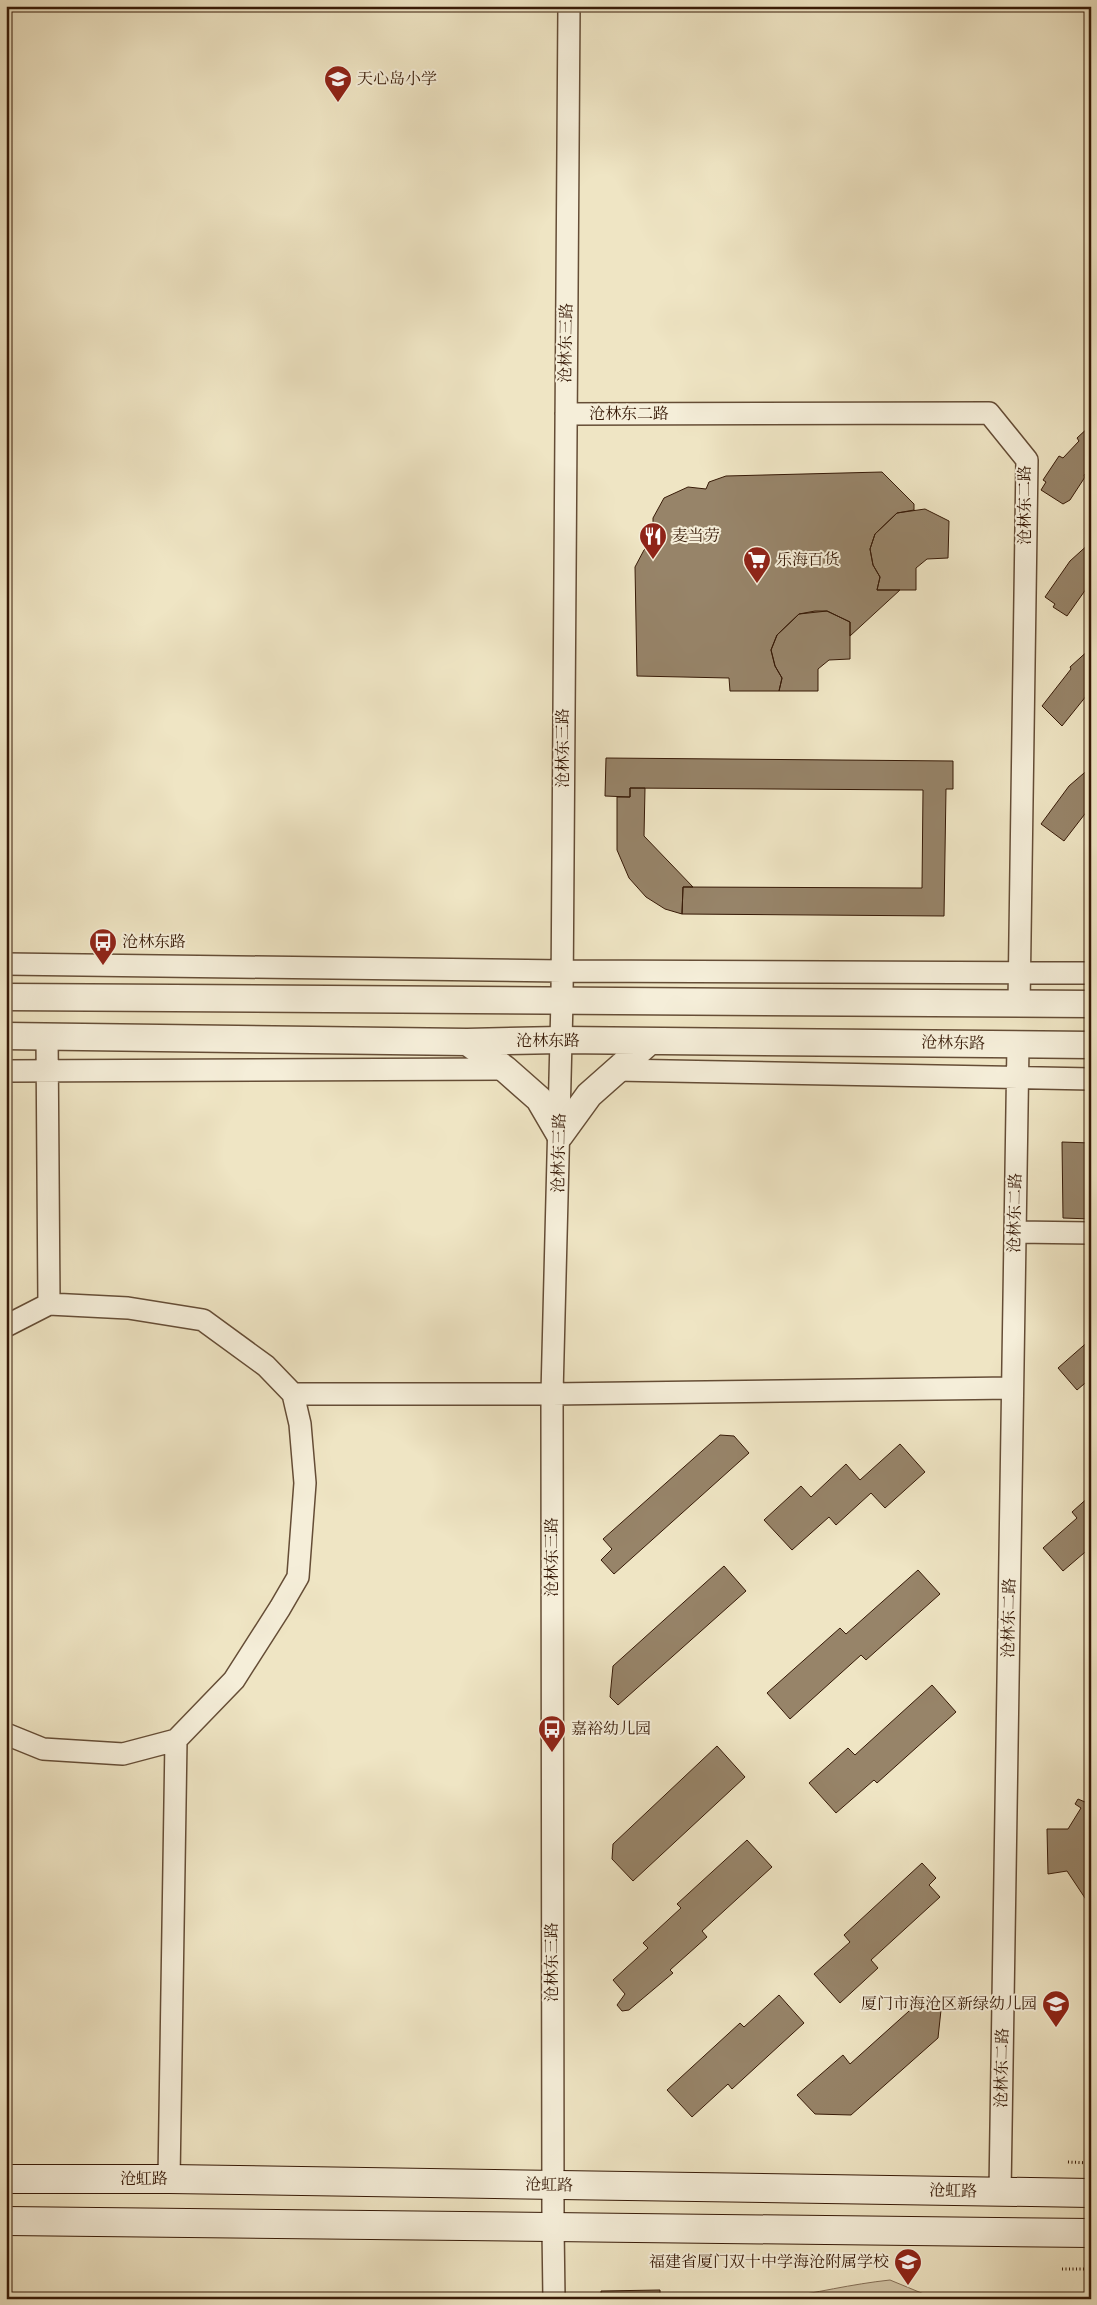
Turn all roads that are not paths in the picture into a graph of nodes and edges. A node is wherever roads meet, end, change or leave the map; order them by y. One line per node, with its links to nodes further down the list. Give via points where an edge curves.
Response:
1 (569, 6): 2 (street, 沧林东三路)
2 (566, 414): 4 (street, 沧林东三路); 5 (street, 沧林东二路, via 989,413 1027,460)
3 (6, 964): 4 (street)
4 (562, 971): 5 (street); 8 (street, 沧林东三路)
5 (1019, 972): 6 (street); 9 (street, 沧林东二路)
6 (1091, 972)
7 (6, 998): 8 (street)
8 (562, 1000): 9 (street); 13 (street, 沧林东三路)
9 (1019, 1004): 10 (street)
10 (1091, 1004)
11 (6, 1036): 12 (street, 沧林东路)
12 (47, 1036): 15 (street, 沧林东路); 20 (street)
13 (560, 1040): 14 (street, 沧林东路); 15 (street, 沧林东路); 24 (street, 沧林东三路)
14 (650, 1041): 16 (street, 沧林东路); 21 (street)
15 (468, 1042): 18 (street)
16 (1018, 1045): 17 (street, 沧林东路); 22 (street, 沧林东二路)
17 (1091, 1045)
18 (505, 1069): 20 (street); 24 (street, via 539,1099)
19 (6, 1070): 20 (street)
20 (47, 1070): 27 (street)
21 (616, 1070): 22 (street); 24 (street, via 589,1095)
22 (1017, 1079): 23 (street); 25 (street, 沧林东二路)
23 (1091, 1080)
24 (560, 1135): 31 (street, 沧林东三路)
25 (1015, 1232): 26 (street); 29 (street, 沧林东二路)
26 (1091, 1233)
27 (48, 1304): 28 (street); 30 (street, via 128,1308 203,1320 266,1366)
28 (6, 1326)
29 (1012, 1388): 31 (street); 37 (street, 沧林东二路)
30 (293, 1394): 31 (street); 33 (street, via 300,1424 305,1483 298,1577 234,1680)
31 (552, 1394): 36 (street, 沧林东三路)
32 (6, 1734): 33 (street, via 43,1749 123,1754)
33 (176, 1740): 35 (street)
34 (6, 2179): 35 (main road, 沧虹路)
35 (169, 2179): 36 (main road, 沧虹路)
36 (554, 2185): 37 (main road, 沧虹路); 40 (street, 沧林东三路)
37 (1000, 2192): 38 (main road, 沧虹路)
38 (1091, 2193)
39 (6, 2221): 40 (main road)
40 (552, 2227): 41 (main road); 42 (street, 沧林东三路)
41 (1091, 2233)
42 (554, 2299)

